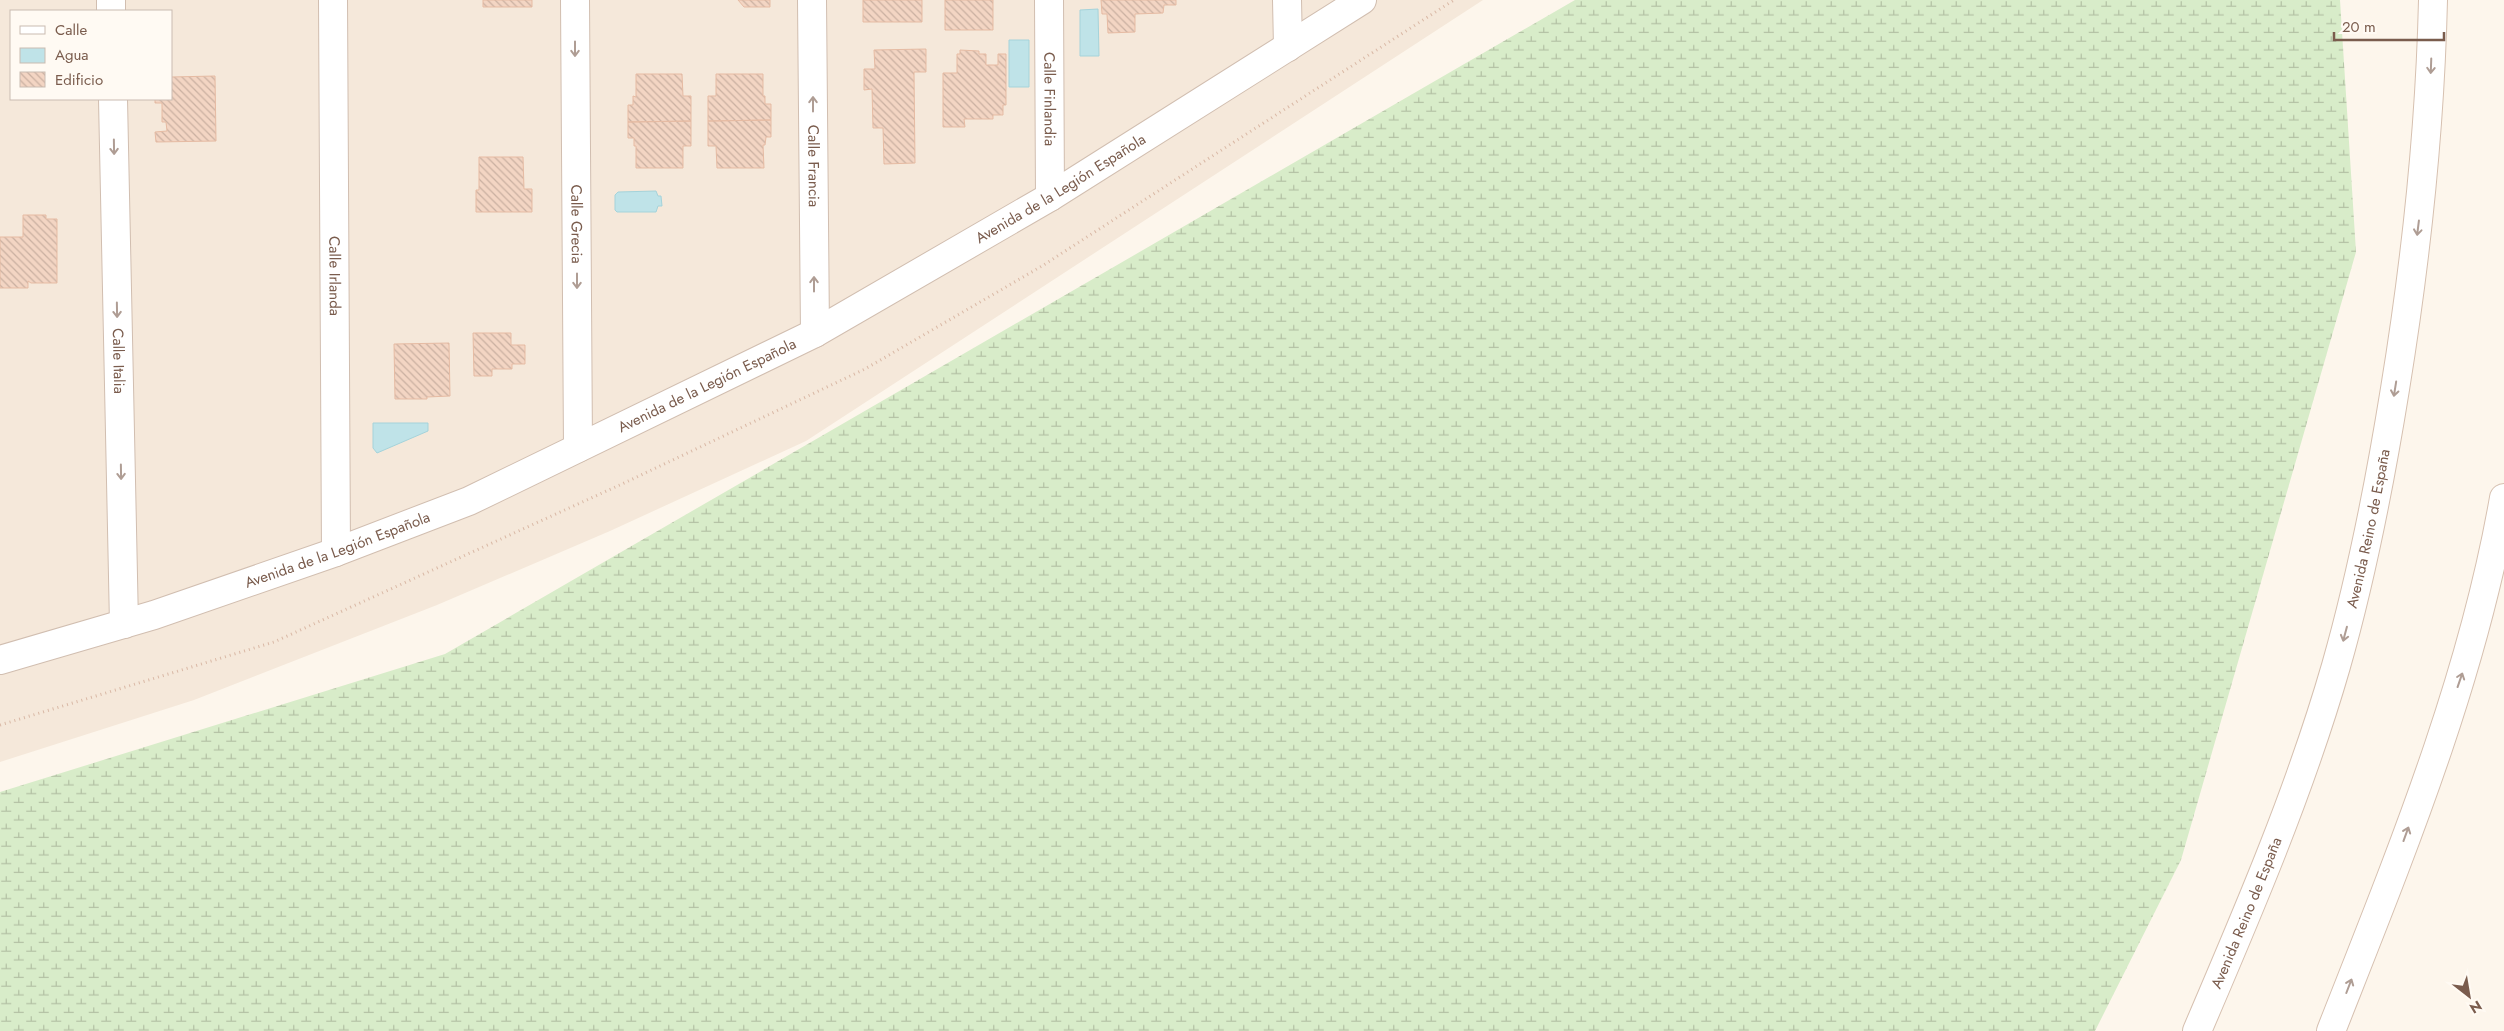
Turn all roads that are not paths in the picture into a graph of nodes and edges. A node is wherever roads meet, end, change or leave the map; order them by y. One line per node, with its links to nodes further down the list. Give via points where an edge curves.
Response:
1 (333, 0): 14 (street, Calle Irlanda)
2 (574, 0): 12 (street, Calle Grecia, one-way to 12)
3 (812, 0): 11 (street, Calle Francia, one-way to 3)
4 (1050, 0): 10 (street, Calle Finlandia)
5 (1287, 0): 8 (street)
6 (1362, 0): 8 (street, Avenida de la Legión Española)
7 (2433, 0): 17 (street, Avenida Reino de España, one-way to 17, via 2424,176 2411,295 2362,572 2335,669 2286,814)
8 (1288, 48): 10 (street, Avenida de la Legión Española)
9 (113, 100): 15 (street, Calle Italia, one-way to 15)
10 (1050, 196): 11 (street, Avenida de la Legión Española)
11 (815, 333): 12 (street, Avenida de la Legión Española)
12 (578, 448): 14 (street, Avenida de la Legión Española, via 469,501)
13 (2504, 498): 18 (street, one-way to 13, via 2390,880 2463,670 2496,543)
14 (336, 552): 15 (street, Avenida de la Legión Española)
15 (124, 624): 16 (street, Avenida de la Legión Española)
16 (0, 660)
17 (2196, 1031)
18 (2331, 1031)

